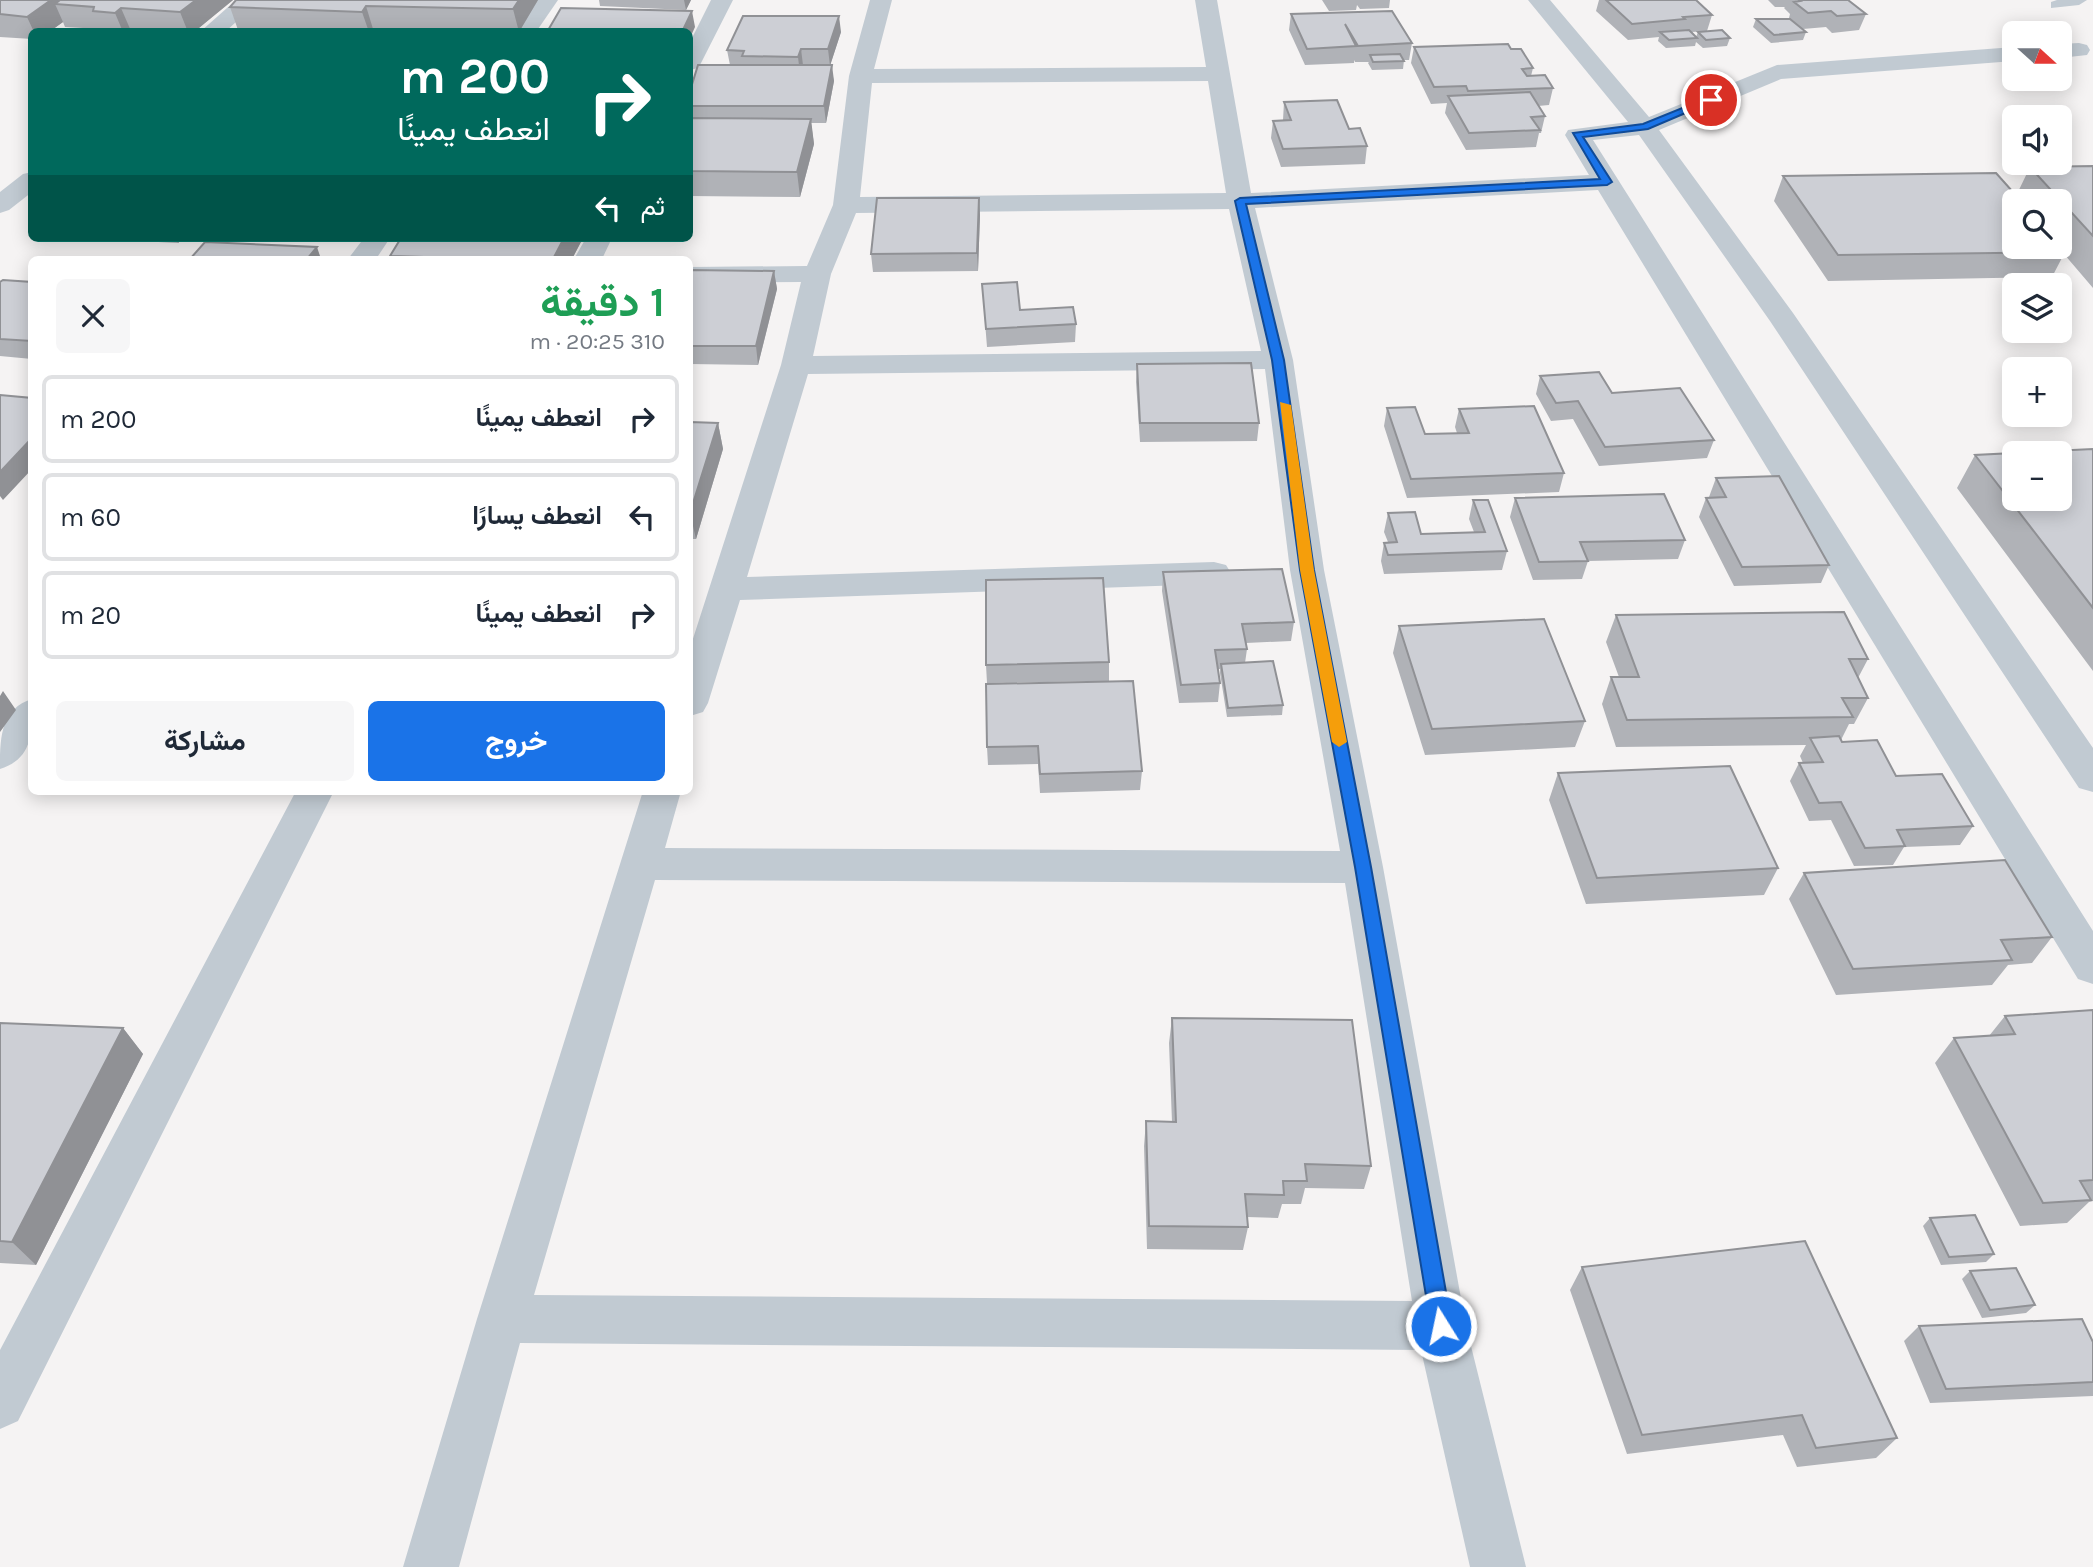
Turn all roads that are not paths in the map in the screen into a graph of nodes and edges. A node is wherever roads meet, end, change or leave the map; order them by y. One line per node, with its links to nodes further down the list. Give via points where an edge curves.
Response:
1 (249, 0): 9 (street)
2 (547, 0): 10 (street)
3 (722, 0): 12 (street)
4 (881, 0): 14 (street)
5 (1206, 0): 13 (street)
6 (1539, 0): 15 (street)
7 (2079, 0): 8 (lane)
8 (2057, 5)
9 (216, 28)
10 (528, 28)
11 (2002, 55): 15 (street, via 1777,72)
12 (693, 57)
13 (1217, 74): 14 (street); 18 (street)
14 (861, 76): 20 (street)
15 (1644, 127): 16 (street, via 1577,135); 30 (street, via 1783,318)
16 (1607, 182): 18 (street); 35 (street)
17 (28, 183): 19 (street)
18 (1240, 201): 20 (street); 23 (street)
19 (0, 205)
20 (846, 205): 21 (street)
21 (817, 274): 22 (street); 24 (street)
22 (693, 275)
23 (1278, 360): 24 (street); 25 (street)
24 (796, 365): 26 (street)
25 (1280, 571): 26 (street); 34 (street)
26 (725, 589): 27 (street)
27 (693, 693)
28 (28, 717): 29 (street)
29 (0, 755)
30 (2093, 778)
31 (313, 795): 38 (street)
32 (661, 795): 33 (street)
33 (640, 864): 34 (street); 36 (street)
34 (1363, 867): 37 (street)
35 (2093, 967)
36 (502, 1319): 37 (street); 39 (street)
37 (1441, 1326): 40 (street)
38 (0, 1403)
39 (431, 1567)
40 (1498, 1567)

